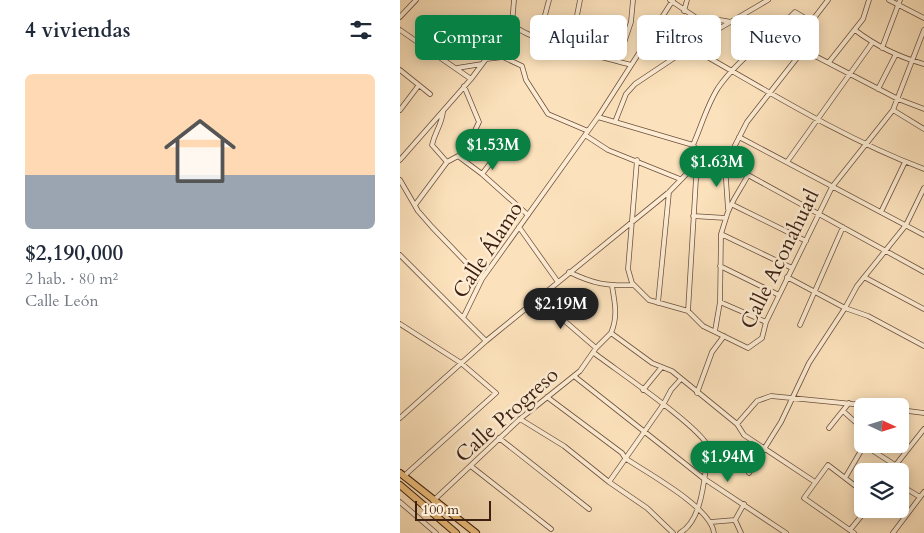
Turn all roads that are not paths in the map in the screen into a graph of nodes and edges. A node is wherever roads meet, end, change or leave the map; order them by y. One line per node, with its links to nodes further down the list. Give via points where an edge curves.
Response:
1 (416, 0): 19 (street)
2 (514, 0): 27 (street, via 512,24)
3 (549, 0): 14 (street)
4 (580, 0): 15 (street)
5 (633, 0): 38 (street, via 631,22)
6 (672, 0): 13 (street); 42 (street, Calle Álamo)
7 (687, 0): 13 (street)
8 (768, 0): 17 (street)
9 (828, 0): 18 (street)
10 (869, 0): 25 (street, via 863,19)
11 (890, 0): 12 (street)
12 (899, 2): 20 (street); 29 (street)
13 (684, 11): 16 (street)
14 (545, 15)
15 (577, 15)
16 (691, 15)
17 (742, 15)
18 (817, 15)
19 (400, 17)
20 (924, 18)
21 (721, 20): 22 (street)
22 (730, 22): 23 (street)
23 (721, 27)
24 (400, 30): 43 (street)
25 (855, 30): 28 (street); 39 (street)
26 (924, 30): 37 (street, Calle Aconahuatl)
27 (530, 33)
28 (872, 43): 29 (street); 46 (street)
29 (882, 48): 30 (street)
30 (896, 54): 37 (street); 50 (street)
31 (819, 57): 39 (street)
32 (615, 60): 38 (street)
33 (671, 60): 60 (street, via 635,84 626,94)
34 (714, 60): 45 (street)
35 (744, 60): 45 (street)
36 (796, 60): 51 (street)
37 (911, 60): 41 (street); 53 (street, Calle Aconahuatl)
38 (618, 61): 42 (street)
39 (829, 62): 46 (street)
40 (482, 64): 43 (street); 47 (street); 64 (street, via 486,59 503,57 522,66 526,80 548,114)
41 (924, 64)
42 (631, 65): 58 (street, Calle Álamo)
43 (457, 68): 47 (street)
44 (400, 70): 48 (street)
45 (732, 70): 51 (street); 68 (street, via 717,90)
46 (851, 74): 50 (street); 59 (street)
47 (472, 79): 49 (street)
48 (419, 85): 52 (street); 55 (street)
49 (464, 86): 57 (street); 70 (street, via 479,122)
50 (878, 88): 53 (street)
51 (772, 93): 59 (street); 66 (street)
52 (430, 94)
53 (898, 99): 54 (street); 56 (street, Calle Aconahuatl)
54 (924, 108)
55 (400, 110)
56 (893, 110): 62 (street); 67 (street, Calle Aconahuatl)
57 (442, 112): 61 (street); 63 (street)
58 (598, 117): 60 (street); 64 (street, Calle Álamo)
59 (819, 119): 67 (street); 76 (street)
60 (615, 122): 68 (street)
61 (431, 125): 63 (street); 72 (street)
62 (924, 129)
63 (437, 131): 74 (street, via 432,145)
64 (588, 131): 65 (street, Calle Álamo)
65 (585, 135): 73 (street, via 608,150); 94 (street, Calle Álamo)
66 (739, 137): 76 (street); 78 (street)
67 (867, 144): 77 (street); 84 (street, Calle Aconahuatl)
68 (693, 145): 71 (street)
69 (500, 151): 80 (street)
70 (460, 157): 74 (street); 80 (street)
71 (702, 158): 75 (street); 78 (street)
72 (400, 160)
73 (637, 160): 82 (street); 97 (street)
74 (447, 162): 89 (street)
75 (697, 162): 82 (street); 95 (street)
76 (787, 162): 84 (street)
77 (905, 162): 79 (street); 92 (street)
78 (725, 165): 81 (street); 91 (street)
79 (924, 168)
80 (482, 174): 94 (street)
81 (748, 175): 90 (street); 93 (street)
82 (680, 179): 86 (street)
83 (400, 180): 89 (street)
84 (832, 186): 92 (street); 93 (street, Calle Aconahuatl)
85 (924, 188): 87 (street)
86 (669, 192): 97 (street); 120 (street)
87 (919, 199): 88 (street); 98 (street)
88 (924, 202)
89 (415, 205): 112 (street)
90 (733, 205): 91 (street); 103 (street)
91 (728, 209): 96 (street)
92 (881, 212): 98 (street)
93 (818, 213): 100 (street); 103 (street, Calle Aconahuatl)
94 (528, 215): 99 (street, Calle Álamo)
95 (693, 216): 96 (street); 123 (street)
96 (726, 218): 101 (street)
97 (631, 222): 108 (street); 115 (street, via 628,269)
98 (906, 225): 102 (street); 104 (street)
99 (519, 227): 112 (street, Calle Álamo); 113 (street)
100 (843, 227): 104 (street); 116 (street)
101 (721, 234): 106 (street); 107 (street)
102 (924, 235)
103 (806, 241): 107 (street, Calle Aconahuatl)
104 (884, 251): 109 (street); 111 (street)
105 (400, 255): 124 (street)
106 (720, 266): 117 (street); 119 (street)
107 (792, 268): 110 (street, Calle Aconahuatl)
108 (569, 272): 113 (street); 114 (street, via 592,283)
109 (924, 272)
110 (787, 277): 116 (street); 117 (street, Calle Aconahuatl)
111 (864, 277): 121 (street); 122 (street)
112 (482, 279): 124 (street, Calle Álamo)
113 (558, 282): 118 (street)
114 (612, 286): 115 (street); 129 (street, via 616,315)
115 (634, 286): 120 (street, via 641,295)
116 (815, 291): 121 (street); 127 (street)
117 (779, 295): 125 (street, Calle Aconahuatl)
118 (538, 298): 131 (street); 133 (street)
119 (720, 302): 125 (street); 128 (street)
120 (658, 303): 123 (street)
121 (845, 308): 132 (street, via 868,316); 142 (street, via 809,363)
122 (924, 309)
123 (688, 311): 128 (street)
124 (462, 318): 131 (street)
125 (766, 322): 130 (street, Calle Aconahuatl, via 762,338 748,348)
126 (400, 324): 135 (street)
127 (800, 325)
128 (715, 331): 130 (street)
129 (611, 333): 133 (street); 136 (street)
130 (724, 336): 140 (street, via 712,352)
131 (486, 341): 135 (street)
132 (924, 346)
133 (596, 348): 134 (street, Calle Progreso)
134 (594, 353): 137 (street, Calle Progreso); 139 (street)
135 (461, 363): 149 (street); 165 (street, via 496,393)
136 (661, 368): 138 (street, via 672,371); 139 (street)
137 (574, 376): 141 (street, Calle Progreso); 155 (street)
138 (680, 380): 140 (street); 145 (street)
139 (643, 390): 145 (street)
140 (697, 393): 152 (street)
141 (547, 397): 150 (street, Calle Progreso); 160 (street)
142 (793, 397): 143 (street); 152 (street, via 764,397); 157 (street)
143 (849, 403): 144 (street); 146 (street)
144 (854, 404)
145 (662, 405): 155 (street); 166 (street, via 692,426 709,448)
146 (843, 411): 151 (street); 153 (street)
147 (909, 411): 148 (street)
148 (924, 413)
149 (400, 418)
150 (520, 419): 156 (street, Calle Progreso); 168 (street, via 564,446)
151 (854, 421)
152 (737, 424): 157 (street, via 744,435)
153 (829, 428)
154 (924, 429): 162 (street)
155 (644, 432): 160 (street); 166 (street)
156 (499, 438): 163 (street, Calle Progreso); 178 (street)
157 (764, 448): 164 (street); 169 (street)
158 (859, 453): 167 (street)
159 (877, 453): 161 (street)
160 (626, 458): 168 (street); 179 (street)
161 (892, 463)
162 (897, 463)
163 (472, 466): 175 (street, Calle Progreso); 183 (street)
164 (749, 473)
165 (402, 475): 175 (main road)
166 (703, 478): 177 (street); 179 (street)
167 (845, 478): 169 (street, via 828,465); 171 (street)
168 (609, 482): 188 (street, via 647,508)
169 (815, 482): 184 (street, via 804,498)
170 (400, 485): 186 (main road)
171 (854, 485)
172 (909, 490): 174 (street)
173 (924, 492): 174 (street)
174 (920, 497): 193 (street)
175 (433, 501): 187 (main road)
176 (400, 502): 185 (street)
177 (744, 504): 181 (street); 192 (street)
178 (589, 509)
179 (700, 509): 182 (street); 189 (street, via 686,530)
180 (861, 518): 184 (street)
181 (736, 520): 182 (street); 191 (street)
182 (711, 522): 190 (street)
183 (551, 528)
184 (852, 532)
185 (436, 533)
186 (456, 533)
187 (476, 533)
188 (673, 533)
189 (680, 533)
190 (714, 533)
191 (740, 533)
192 (786, 533)
193 (893, 533)

